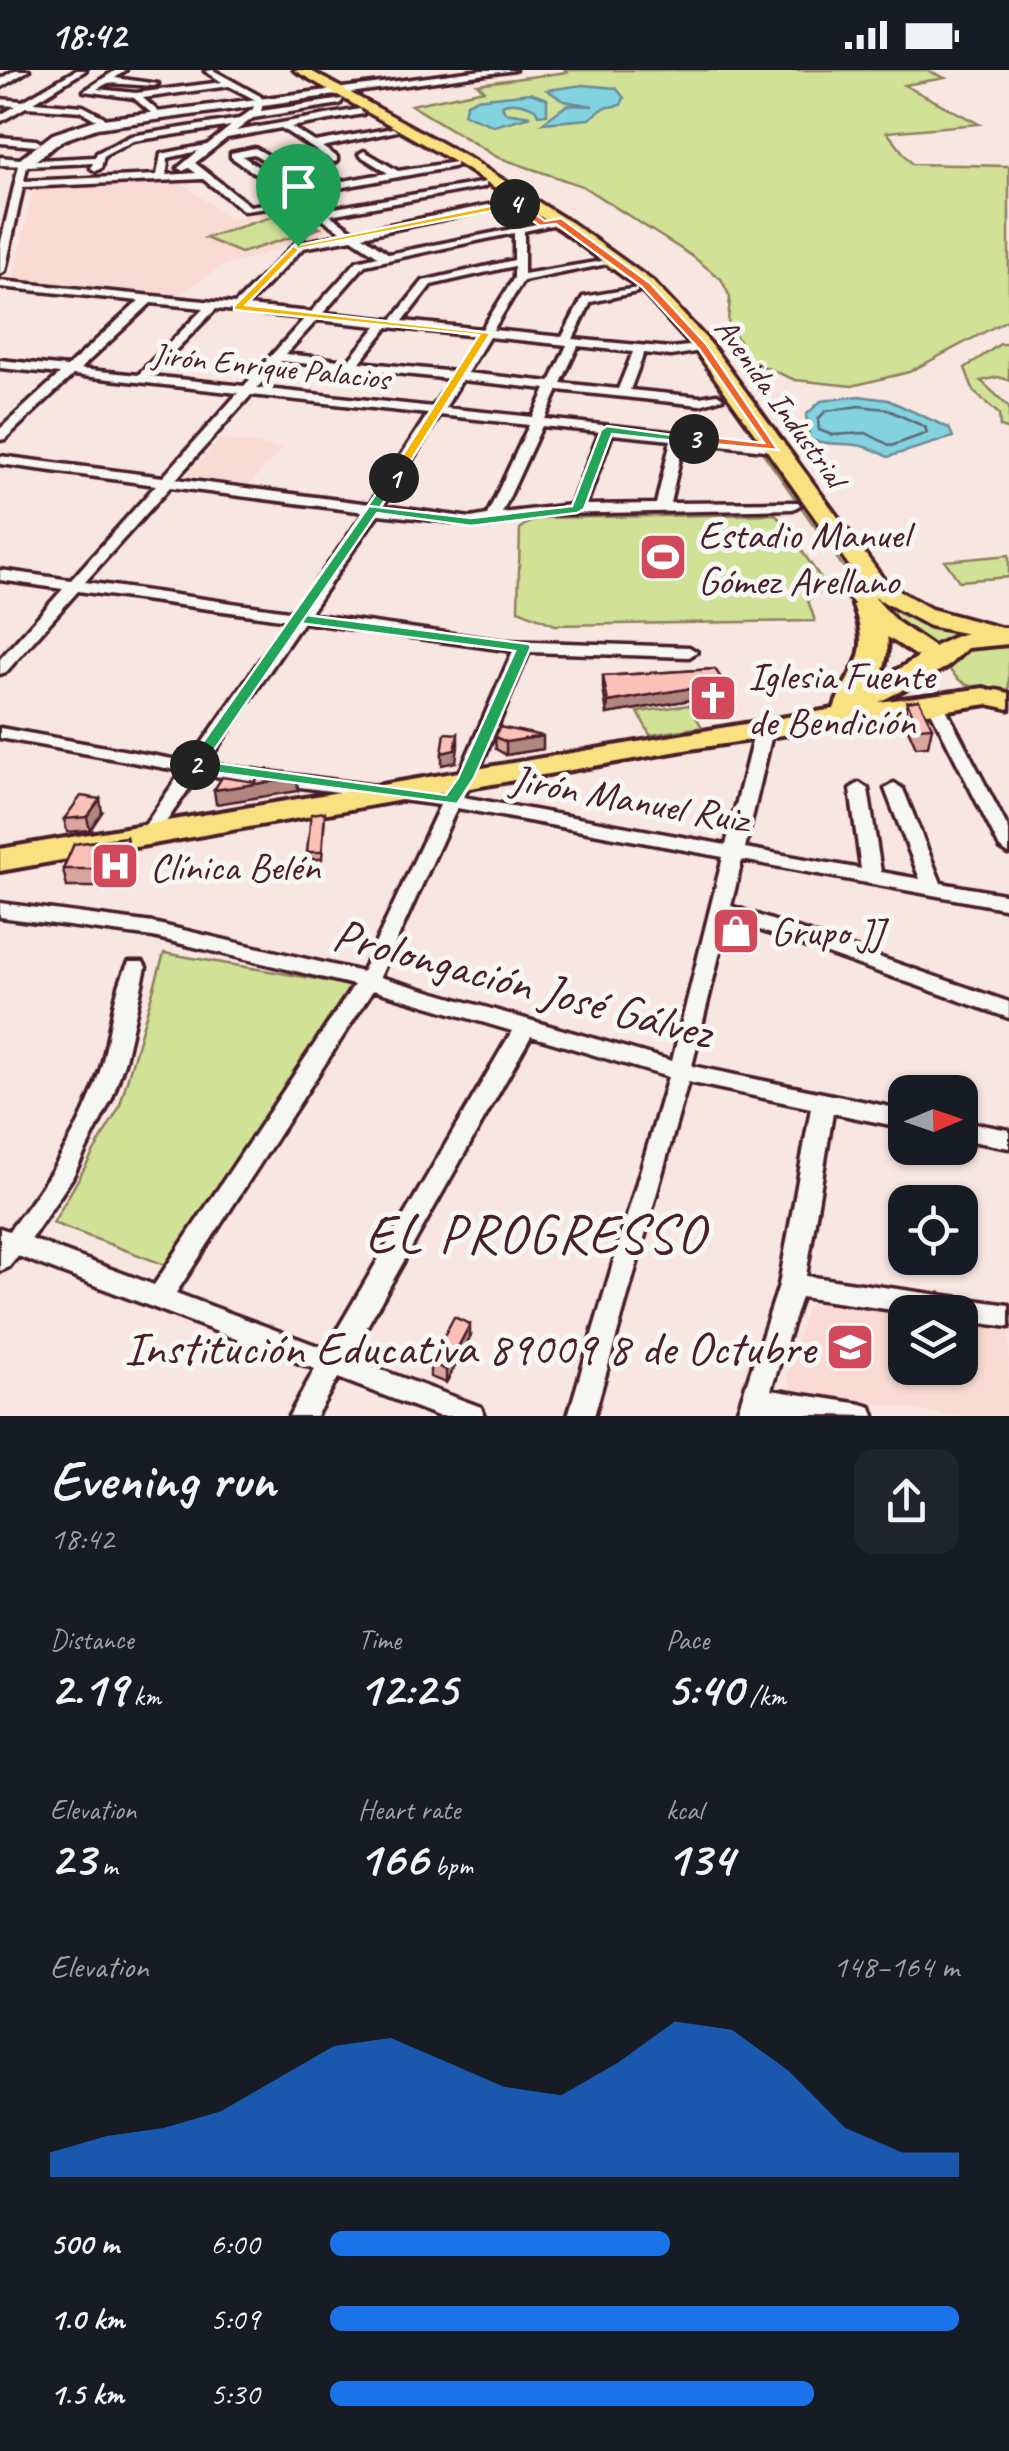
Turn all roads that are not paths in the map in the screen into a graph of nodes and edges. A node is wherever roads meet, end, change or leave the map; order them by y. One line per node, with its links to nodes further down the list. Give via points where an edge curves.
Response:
1 (22, 70): 10 (main road)
2 (82, 70): 16 (street)
3 (122, 70): 8 (street)
4 (280, 70): 12 (main road, Avenida Industrial)
5 (300, 70): 12 (main road, Avenida Industrial)
6 (509, 70): 12 (main road)
7 (209, 71): 9 (street)
8 (106, 80): 11 (street); 13 (street, via 154,84)
9 (232, 83): 13 (street); 15 (street)
10 (0, 84)
11 (88, 91): 13 (street); 17 (street)
12 (333, 92): 15 (main road); 19 (street); 21 (main road, Avenida Industrial); 53 (main road, Avenida Industrial)
13 (136, 96): 20 (street)
14 (0, 102): 16 (street)
15 (259, 102): 18 (main road); 19 (street); 20 (main road); 24 (street)
16 (25, 104): 17 (street); 23 (street)
17 (61, 106): 22 (street)
18 (172, 113): 20 (main road); 26 (street)
19 (269, 113): 24 (street)
20 (155, 114): 22 (main road); 37 (main road, via 77,128)
21 (362, 114): 25 (street); 27 (main road, Avenida Industrial)
22 (101, 119): 30 (main road)
23 (0, 120)
24 (241, 123): 25 (street, via 259,130); 26 (street); 29 (street); 32 (street)
25 (286, 127): 31 (street)
26 (192, 129): 29 (street); 36 (street, via 120,143)
27 (390, 130): 31 (street); 39 (main road, Avenida Industrial)
28 (0, 140): 30 (street)
29 (215, 142): 38 (street); 41 (street, via 164,156)
30 (36, 143): 37 (main road)
31 (313, 144): 35 (street)
32 (254, 146)
33 (364, 154): 40 (street)
34 (268, 159): 47 (street, via 255,151 234,155)
35 (334, 159)
36 (98, 160): 37 (street); 43 (street)
37 (8, 163): 45 (street)
38 (188, 163): 41 (street); 42 (street)
39 (453, 164): 40 (street); 46 (main road, Avenida Industrial)
40 (398, 175): 44 (street)
41 (167, 176): 42 (street); 43 (street)
42 (202, 176): 47 (street, via 248,209)
43 (94, 180): 45 (street)
44 (354, 182): 47 (street); 48 (street)
45 (17, 184): 51 (street)
46 (483, 184): 48 (street); 49 (main road, Avenida Industrial)
47 (299, 195): 50 (street)
48 (383, 202): 50 (street); 52 (street)
49 (513, 203): 52 (street); 53 (main road, Avenida Industrial)
50 (324, 213): 55 (street)
51 (3, 217): 59 (street)
52 (411, 222): 55 (street)
53 (550, 222): 54 (street); 57 (main road, Avenida Industrial); 70 (main road, Avenida Industrial, via 646,285)
54 (519, 229): 56 (street); 58 (street)
55 (353, 234): 56 (street); 64 (street, via 293,248)
56 (385, 256): 65 (street, via 361,263)
57 (602, 264): 58 (street); 61 (main road, Avenida Industrial)
58 (518, 270): 66 (street, via 428,283); 67 (street)
59 (0, 271)
60 (0, 284): 62 (street)
61 (633, 290): 68 (street, via 587,299); 70 (main road, Avenida Industrial)
62 (148, 299): 63 (street); 74 (street)
63 (214, 306): 64 (street); 76 (street)
64 (238, 308): 65 (street)
65 (312, 315): 66 (street); 71 (street)
66 (390, 323): 67 (street); 73 (street)
67 (486, 333): 68 (street); 75 (street)
68 (570, 341): 69 (street); 77 (street)
69 (640, 348): 70 (street); 79 (street)
70 (694, 348): 80 (main road, Avenida Industrial); 86 (main road, Avenida Industrial)
71 (278, 356): 73 (street); 78 (street)
72 (0, 364): 74 (street, Jirón Enrique Palacios)
73 (352, 364): 75 (street)
74 (70, 371): 76 (street, Jirón Enrique Palacios); 84 (street)
75 (459, 376): 77 (street); 81 (street)
76 (140, 380): 78 (street, Jirón Enrique Palacios)
77 (554, 385): 79 (street); 82 (street)
78 (247, 392): 81 (street, Jirón Enrique Palacios); 88 (street)
79 (623, 393): 80 (street)
80 (718, 398): 86 (main road, Avenida Industrial)
81 (437, 412): 82 (street, Jirón Enrique Palacios); 91 (street)
82 (537, 423): 83 (street, Jirón Enrique Palacios); 93 (street)
83 (607, 430): 85 (street, Jirón Enrique Palacios); 92 (street)
84 (0, 436)
85 (678, 437): 86 (street, Jirón Enrique Palacios); 90 (street)
86 (763, 446): 89 (main road, Avenida Industrial); 98 (main road, Avenida Industrial, via 878,590 932,620)
87 (0, 460): 88 (street)
88 (168, 482): 91 (street); 95 (street)
89 (793, 505): 90 (street); 96 (main road, Avenida Industrial)
90 (662, 508): 92 (street)
91 (374, 509): 93 (street); 97 (street)
92 (577, 509): 93 (street)
93 (491, 522)
94 (0, 575): 95 (street)
95 (76, 586): 97 (street); 102 (street)
96 (866, 605): 101 (main road, Avenida Industrial); 105 (highway, via 877,648 863,683)
97 (298, 618): 99 (street); 108 (street)
98 (1006, 636): 101 (highway, via 962,642)
99 (524, 647): 100 (street); 109 (street)
100 (689, 652)
101 (936, 660): 103 (highway, via 949,682); 105 (highway)
102 (0, 669)
103 (999, 698): 104 (highway)
104 (935, 703): 105 (highway); 114 (street)
105 (832, 714): 106 (highway)
106 (764, 730): 109 (highway); 115 (street)
107 (0, 733): 108 (street)
108 (194, 768): 112 (street); 113 (street)
109 (458, 789): 112 (highway); 115 (street, Jirón Manuel Ruiz); 123 (street)
110 (859, 789): 117 (street)
111 (894, 789): 118 (street)
112 (395, 794): 113 (highway)
113 (150, 831): 116 (highway)
114 (1009, 848)
115 (733, 852): 117 (street, Jirón Manuel Ruiz); 121 (street)
116 (0, 860)
117 (872, 877): 118 (street, Jirón Manuel Ruiz)
118 (933, 888): 119 (street, Jirón Manuel Ruiz)
119 (1009, 902)
120 (0, 910): 123 (street, Prolongación José Gálvez, via 153,930)
121 (720, 910): 124 (street); 126 (street)
122 (136, 967): 131 (street, via 99,1102 43,1205)
123 (368, 980): 125 (street, Prolongación José Gálvez); 133 (street)
124 (1009, 1010)
125 (526, 1026): 126 (street, Prolongación José Gálvez); 135 (street)
126 (680, 1072): 127 (street, Prolongación José Gálvez); 139 (street)
127 (823, 1103): 128 (street, Prolongación José Gálvez); 132 (street)
128 (888, 1116)
129 (978, 1134): 130 (street)
130 (1009, 1140)
131 (5, 1247): 133 (street)
132 (792, 1284): 134 (street); 136 (street)
133 (159, 1298): 135 (street)
134 (1009, 1316)
135 (334, 1364): 137 (street); 138 (street)
136 (752, 1408): 140 (street)
137 (302, 1416)
138 (471, 1416)
139 (581, 1416)
140 (860, 1416)

